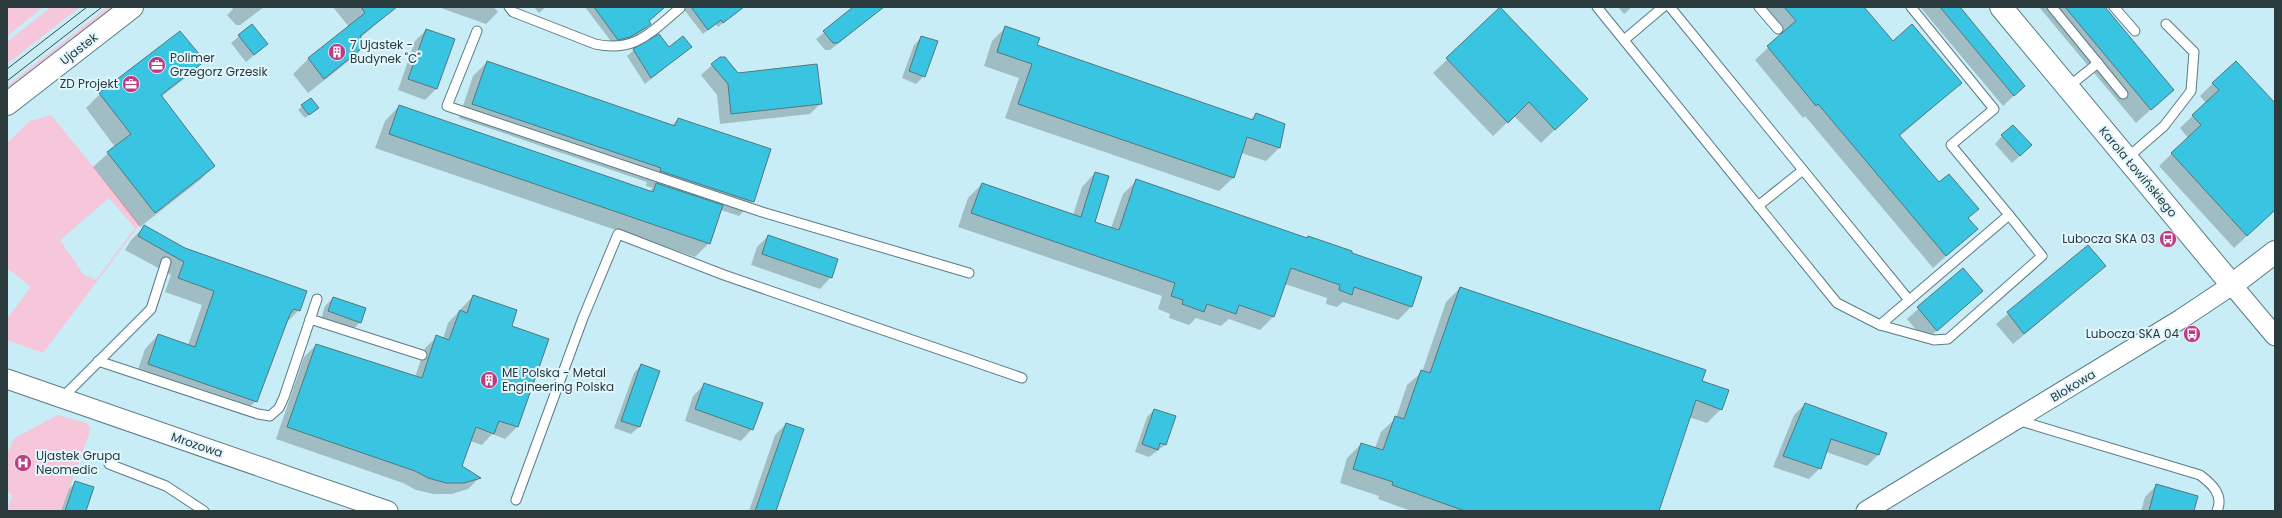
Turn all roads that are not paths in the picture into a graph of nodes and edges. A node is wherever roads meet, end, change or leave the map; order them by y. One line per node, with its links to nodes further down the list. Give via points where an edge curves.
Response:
1 (132, 7): 19 (street, Ujastek)
2 (509, 7): 11 (lane, via 513,12 608,47 623,47 647,36)
3 (1597, 7): 16 (lane)
4 (1663, 7): 16 (lane)
5 (1670, 7): 24 (lane)
6 (1759, 7): 13 (lane)
7 (1911, 7): 26 (lane, via 1994,109 1951,145)
8 (2001, 7): 18 (street, Karola Łowińskiego)
9 (2052, 7): 17 (lane)
10 (2114, 7): 15 (lane)
11 (680, 8)
12 (2166, 24): 23 (lane, via 2194,52 2191,91 2164,126)
13 (1778, 29)
14 (477, 31): 29 (lane, via 447,106 762,212)
15 (2134, 31)
16 (1624, 40): 25 (lane)
17 (2098, 63): 18 (lane); 20 (lane)
18 (2067, 88): 23 (street, Karola Łowińskiego)
19 (26, 90): 21 (street, Ujastek); 22 (street, Ujastek)
20 (2124, 94)
21 (7, 104)
22 (7, 112)
23 (2126, 159): 30 (street, Karola Łowińskiego)
24 (1803, 170): 25 (lane); 32 (lane)
25 (1758, 206): 34 (lane, via 1837,303)
26 (2009, 215): 32 (lane); 34 (lane, via 2042,256 1948,339 1934,340)
27 (2275, 252): 30 (street, Blokowa)
28 (166, 262): 37 (lane, via 151,309)
29 (969, 273)
30 (2232, 285): 35 (street, Karola Łowińskiego); 41 (street, Blokowa)
31 (317, 299): 33 (lane)
32 (1909, 300): 34 (lane)
33 (310, 319): 36 (lane); 37 (lane, via 284,397 279,408 270,416)
34 (1880, 325)
35 (2275, 336)
36 (422, 355)
37 (98, 362): 40 (lane)
38 (1022, 378): 43 (lane, via 724,275 618,234 583,318)
39 (7, 379): 40 (street, Mrozowa)
40 (62, 398): 45 (street, Mrozowa)
41 (2017, 420): 46 (street, Blokowa); 47 (lane, via 2200,475 2211,483 2218,493)
42 (109, 464): 44 (lane, via 166,486)
43 (516, 500)
44 (204, 511)
45 (388, 511)
46 (1866, 511)
47 (2217, 511)

